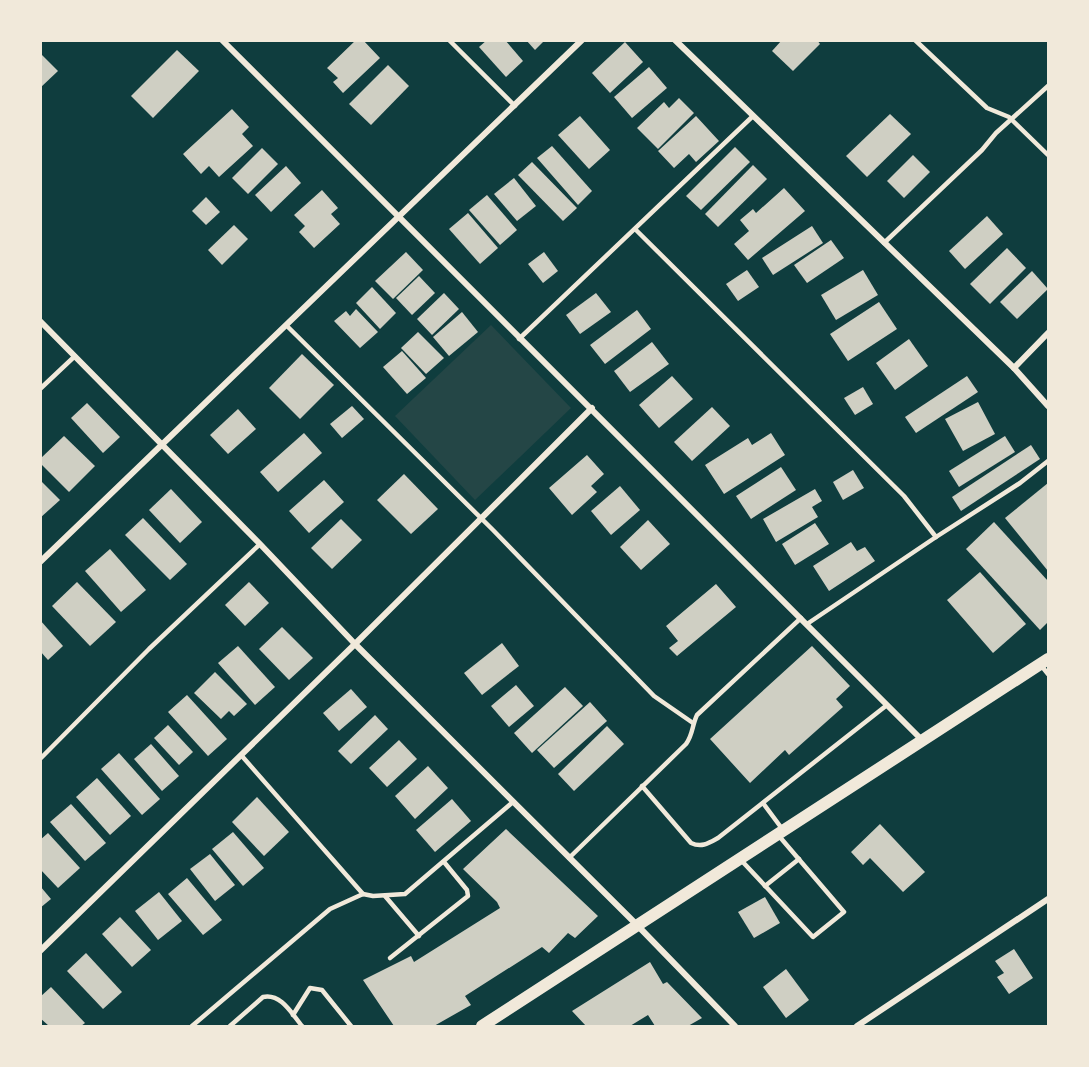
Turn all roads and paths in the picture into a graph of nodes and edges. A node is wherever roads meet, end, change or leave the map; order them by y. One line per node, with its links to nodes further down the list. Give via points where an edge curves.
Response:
1 (222, 40): 11 (street)
2 (449, 40): 7 (lane)
3 (582, 40): 7 (street)
4 (675, 40): 8 (street)
5 (915, 40): 9 (lane, via 987,108)
6 (1048, 86): 9 (lane)
7 (515, 106): 11 (street)
8 (753, 116): 12 (lane); 13 (street)
9 (1011, 120): 10 (lane); 13 (lane)
10 (1048, 155)
11 (398, 217): 15 (street); 17 (street)
12 (635, 229): 17 (lane); 26 (lane, via 904,496)
13 (884, 243): 19 (street)
14 (40, 321): 18 (street)
15 (287, 326): 23 (street); 25 (lane)
16 (1048, 333): 19 (street)
17 (519, 339): 22 (street)
18 (75, 356): 20 (lane); 23 (street)
19 (1014, 368): 21 (street)
20 (40, 389)
21 (1048, 406)
22 (592, 408): 25 (street); 29 (street)
23 (162, 445): 27 (street); 28 (street)
24 (1048, 461): 26 (lane)
25 (481, 519): 30 (street); 33 (lane, via 654,696)
26 (936, 537): 29 (lane)
27 (260, 544): 30 (street); 36 (lane)
28 (40, 562)
29 (804, 621): 32 (street); 33 (lane, via 697,714)
30 (355, 644): 35 (street); 38 (street)
31 (1046, 666): 34 (main road)
32 (887, 705): 34 (street); 39 (lane)
33 (693, 723): 37 (lane, via 691,739)
34 (922, 740): 40 (main road)
35 (242, 755): 46 (lane); 51 (street)
36 (40, 759)
37 (642, 786): 39 (lane, via 695,845 718,838); 41 (lane)
38 (513, 802): 41 (street); 44 (lane)
39 (763, 803): 40 (lane)
40 (780, 832): 42 (main road); 43 (lane)
41 (569, 858): 49 (street)
42 (740, 858): 45 (lane); 49 (main road)
43 (799, 859): 45 (lane); 45 (lane, via 844,912 813,937)
44 (444, 862): 47 (lane, via 405,894); 50 (lane, via 469,893)
45 (765, 886)
46 (363, 894): 47 (lane); 54 (lane, via 330,909)
47 (385, 896): 50 (lane)
48 (1048, 899): 60 (street)
49 (637, 925): 58 (main road); 59 (street)
50 (418, 936): 52 (lane)
51 (40, 951)
52 (390, 958)
53 (292, 1015): 55 (lane, via 278,999 269,996); 56 (lane); 57 (lane, via 310,988 316,987)
54 (192, 1026)
55 (230, 1026)
56 (302, 1026)
57 (351, 1026)
58 (482, 1026)
59 (735, 1026)
60 (857, 1026)

